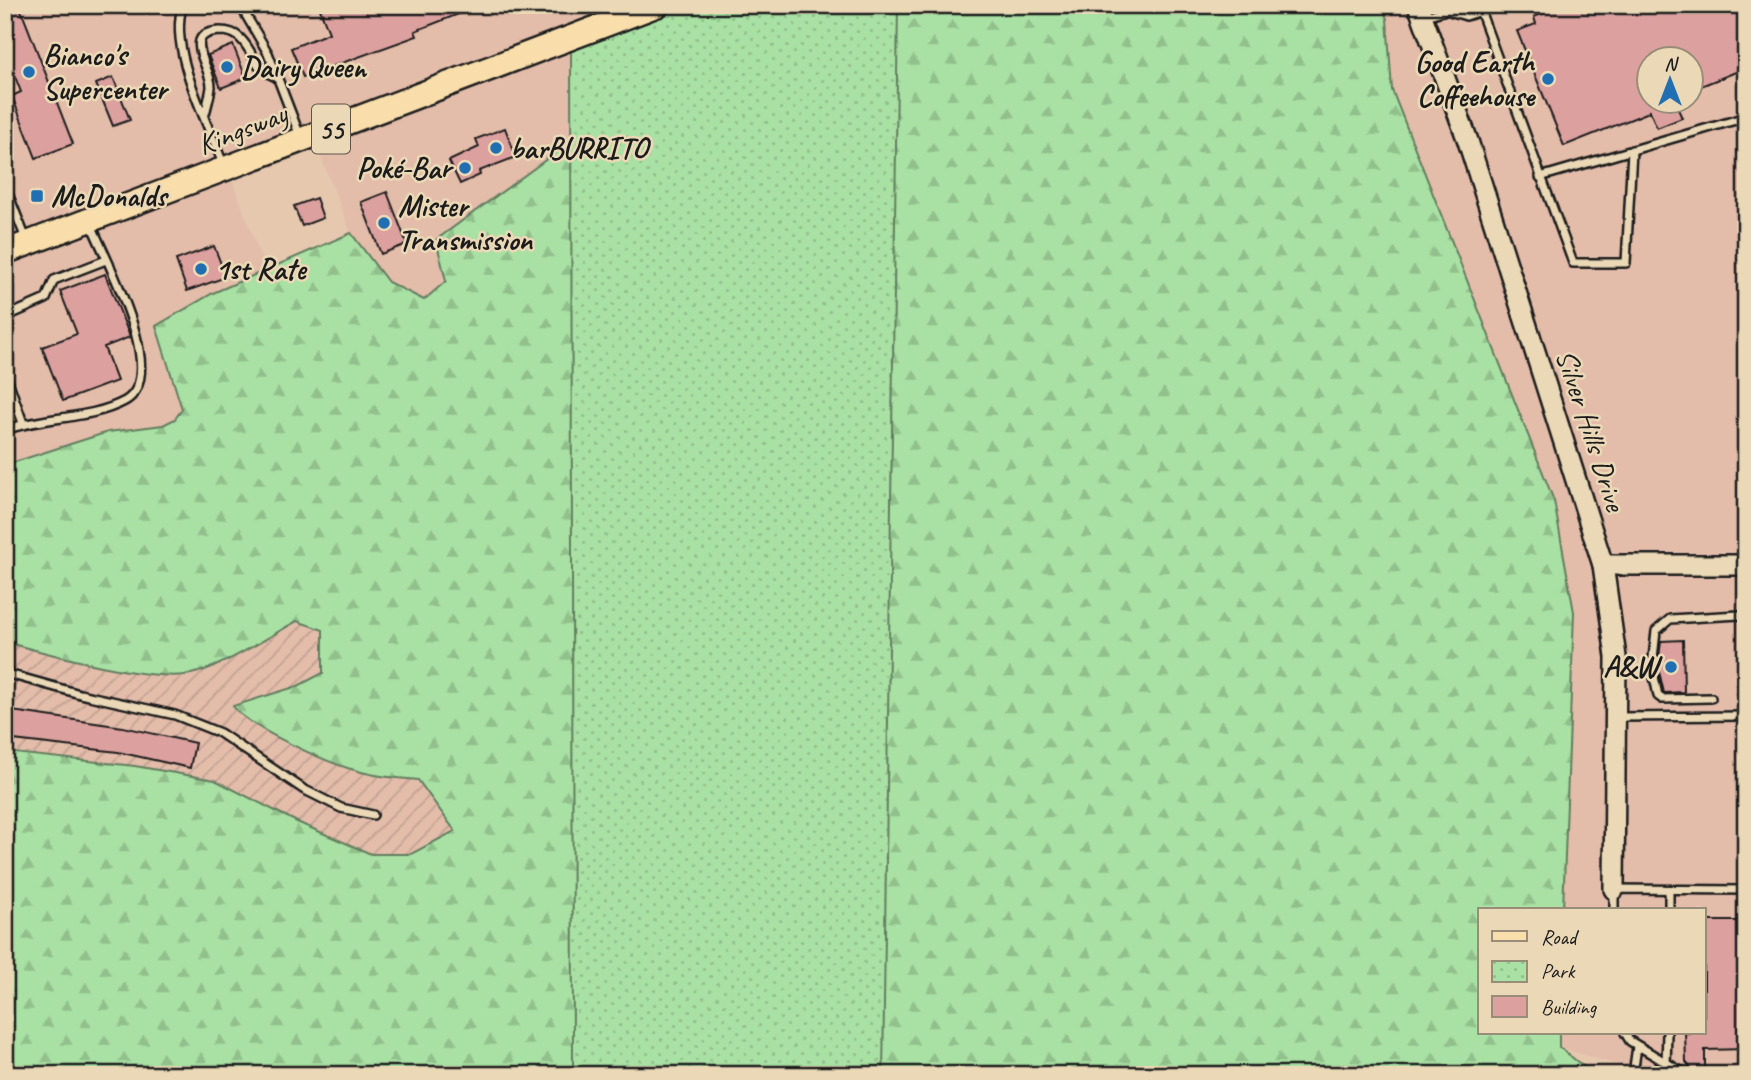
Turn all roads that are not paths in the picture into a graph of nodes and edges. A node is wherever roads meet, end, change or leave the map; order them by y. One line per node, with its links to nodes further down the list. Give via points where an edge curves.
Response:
1 (183, 5): 8 (lane, via 179,15 182,55)
2 (240, 5): 7 (lane, via 268,53)
3 (657, 5): 10 (main road, Kingsway / 55)
4 (1500, 5): 6 (lane)
5 (1420, 11): 6 (lane); 25 (street, Silver Hills Drive, via 1468,141)
6 (1481, 13): 13 (lane)
7 (276, 78): 8 (lane, via 254,64 239,36 228,31 209,33 199,47 211,85); 10 (lane)
8 (205, 114): 12 (lane)
9 (1746, 117): 11 (lane)
10 (302, 140): 12 (main road, Kingsway / 55)
11 (1632, 150): 13 (lane); 13 (lane, via 1626,263 1573,263)
12 (225, 169): 15 (main road, Kingsway / 55)
13 (1540, 177)
14 (5, 186): 16 (lane)
15 (89, 220): 16 (main road, Kingsway / 55); 18 (lane)
16 (28, 243): 17 (main road, Kingsway / 55)
17 (5, 252)
18 (106, 260): 20 (lane, via 54,280 46,299); 23 (lane, via 141,345 142,373 136,391 124,401 88,412)
19 (1746, 306): 21 (lane)
20 (5, 317)
21 (1746, 347)
22 (5, 372): 23 (lane)
23 (23, 423): 24 (lane)
24 (5, 430)
25 (1603, 565): 26 (street); 31 (street, Silver Hills Drive, via 1616,657)
26 (1746, 565)
27 (1746, 617): 29 (lane, via 1670,619 1656,631 1652,667 1658,696)
28 (5, 673): 32 (lane, via 175,715 220,733 303,789 341,808)
29 (1711, 698)
30 (1746, 716): 31 (lane)
31 (1617, 717): 33 (street, Silver Hills Drive)
32 (373, 816)
33 (1614, 889): 34 (lane); 36 (lane)
34 (1669, 890): 35 (lane); 37 (lane)
35 (1746, 890)
36 (1614, 908)
37 (1669, 908)
38 (1626, 1034): 40 (lane)
39 (1667, 1034): 41 (lane)
40 (1637, 1046): 41 (lane); 42 (lane)
41 (1666, 1065): 43 (lane)
42 (1633, 1075)
43 (1687, 1075)

